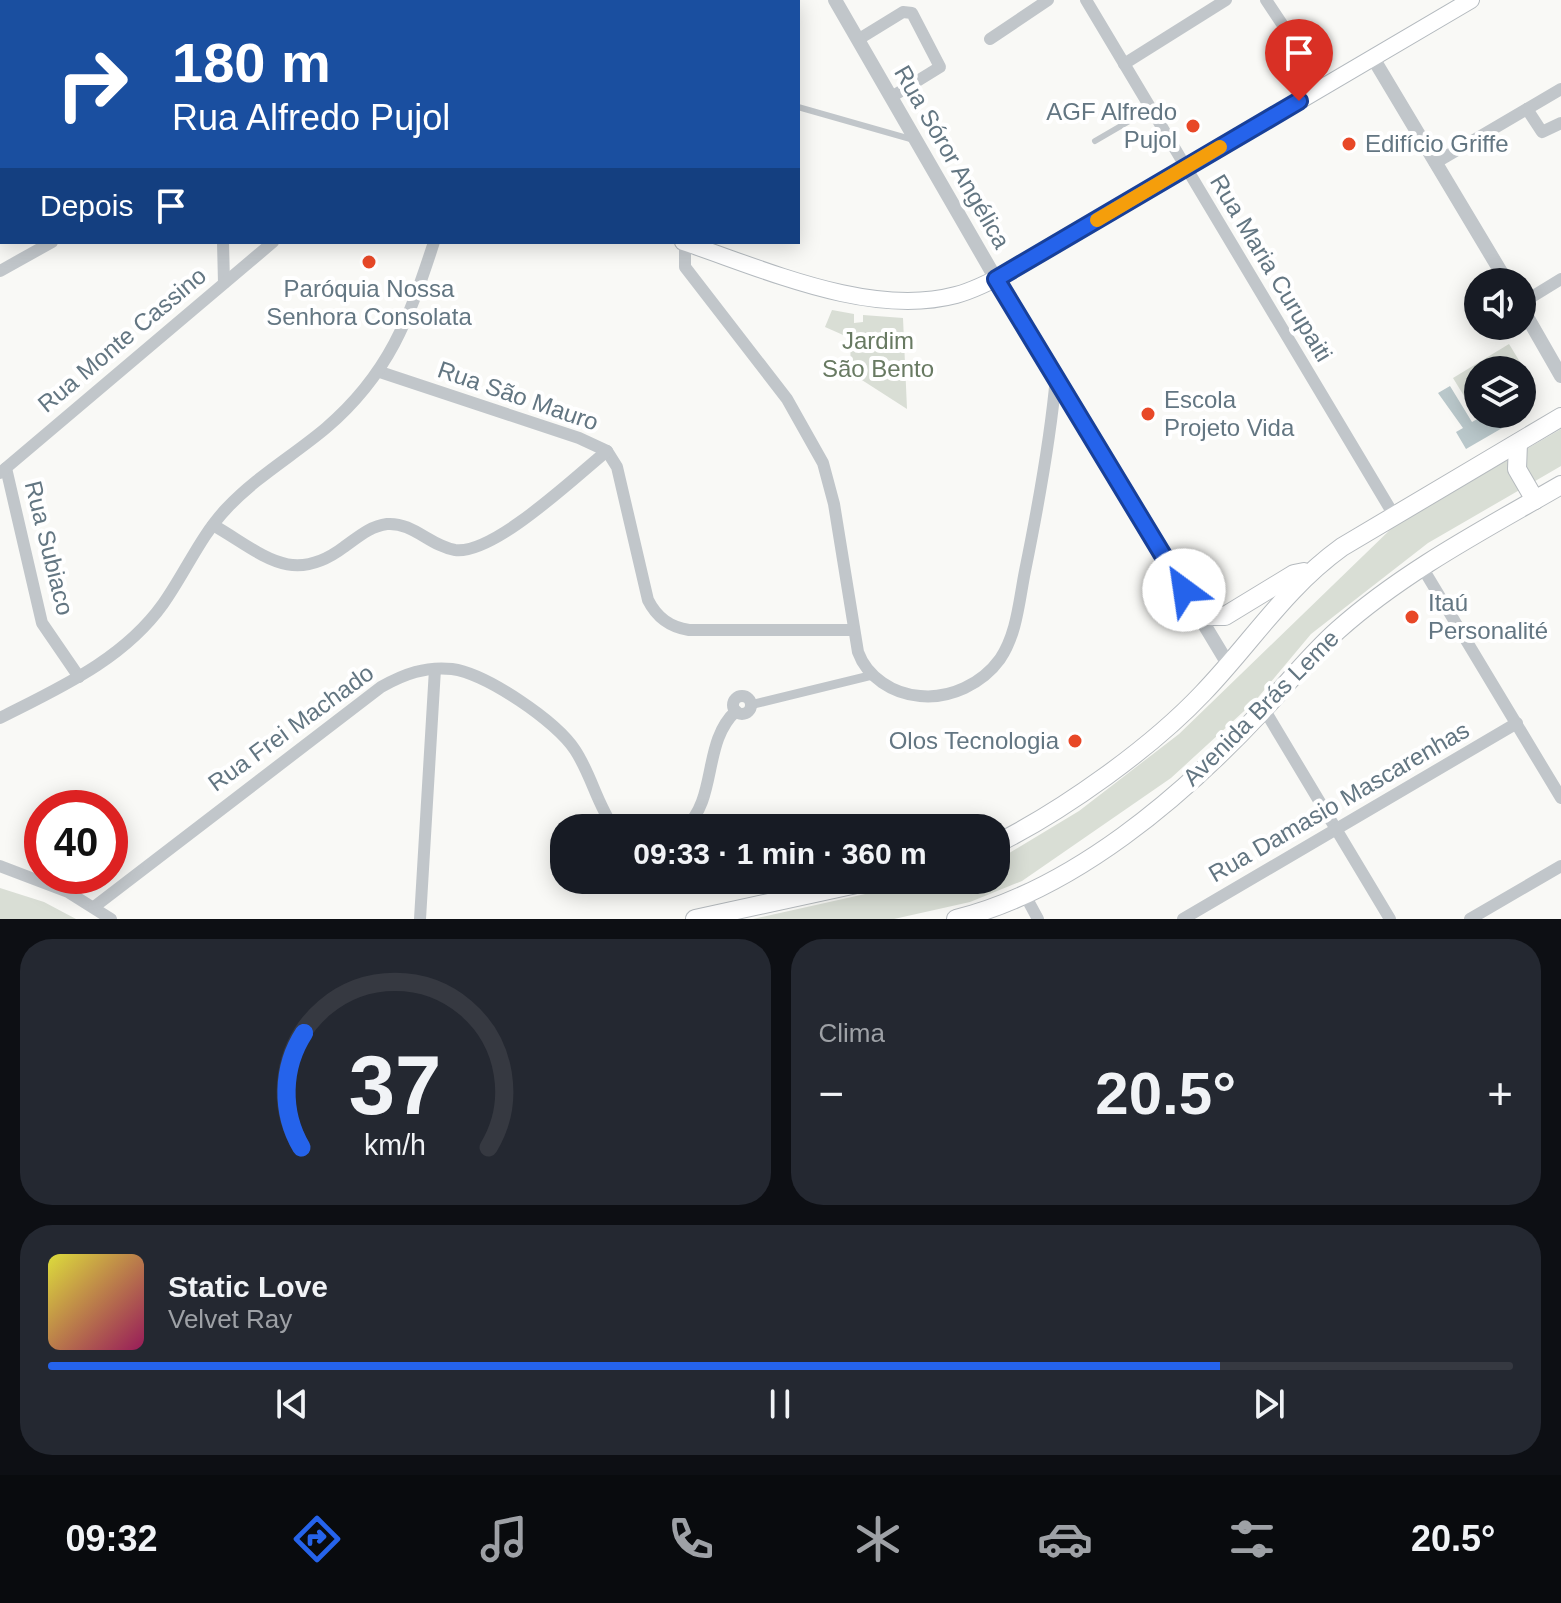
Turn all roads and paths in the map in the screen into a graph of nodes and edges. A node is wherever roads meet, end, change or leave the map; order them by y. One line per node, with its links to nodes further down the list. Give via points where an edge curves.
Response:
1 (835, 0): 7 (street, Rua Sóror Angélica)
2 (1048, 0): 8 (street)
3 (1086, 0): 10 (street, Rua Maria Curupaiti)
4 (1226, 0): 10 (street)
5 (1266, 0): 11 (street)
6 (1471, 0): 9 (main road)
7 (859, 39): 13 (street, Rua Sóror Angélica); 13 (street, via 903,12 912,13 940,67)
8 (990, 39)
9 (1373, 58): 11 (main road); 20 (street)
10 (1124, 64): 15 (street, Rua Maria Curupaiti)
11 (1324, 87): 21 (main road)
12 (1561, 89): 16 (street)
13 (893, 96): 18 (street, Rua Sóror Angélica)
14 (800, 108): 18 (lane)
15 (1150, 109): 19 (lane); 21 (street, Rua Maria Curupaiti)
16 (1527, 109): 17 (street, via 1542,132); 20 (street)
17 (1561, 123)
18 (918, 141): 30 (street, Rua Sóror Angélica)
19 (1095, 141)
20 (1435, 163): 28 (street)
21 (1185, 168): 30 (main road); 44 (street, Rua Maria Curupaiti)
22 (48, 244): 29 (street)
23 (223, 244): 32 (street)
24 (271, 244): 32 (street, Rua Monte Cassino)
25 (433, 244): 35 (street, via 402,333)
26 (684, 244): 49 (street, via 685,267 787,399 823,463)
27 (690, 244): 30 (main road, via 834,290 891,301 958,295)
28 (1499, 268)
29 (0, 271)
30 (996, 279): 37 (street, Rua Sóror Angélica)
31 (1561, 279): 33 (street)
32 (224, 283): 41 (street, Rua Monte Cassino)
33 (1536, 296)
34 (1536, 330): 36 (street)
35 (380, 372): 40 (street, Rua São Mauro); 45 (street, via 353,404 239,496)
36 (1561, 376)
37 (1056, 377): 48 (street, Rua Sóror Angélica); 52 (street, via 1035,524 1014,628 1002,657 970,685 940,695 904,694)
38 (1561, 417): 39 (main road)
39 (1518, 443): 43 (main road, via 1517,469); 44 (main road)
40 (607, 451): 45 (street, via 505,530 471,549 448,548 388,524 365,532 325,561 298,568 282,565); 49 (street, Rua São Mauro, via 620,474 648,600 663,620 689,630)
41 (3, 470): 53 (street, Rua Subiaco, via 42,623)
42 (1561, 485): 43 (main road, Avenida Brás Leme)
43 (1535, 500): 46 (main road, Avenida Brás Leme)
44 (1395, 517): 47 (main road)
45 (213, 525): 53 (street, via 161,606 133,638)
46 (1422, 567): 55 (main road, Avenida Brás Leme, via 1339,629); 57 (street)
47 (1310, 570): 48 (main road, via 1294,574 1225,616); 50 (main road)
48 (1199, 616): 50 (street, Rua Sóror Angélica)
49 (852, 630): 52 (street, via 860,659)
50 (1228, 664): 62 (main road, via 1146,744)
51 (435, 669): 59 (street, Rua Frei Machado, via 477,678 559,732 580,758); 67 (street, Rua Frei Machado, via 410,673 381,687); 70 (street)
52 (873, 675): 54 (street)
53 (79, 677): 56 (street)
54 (750, 705): 60 (street, via 748,698 733,702 736,711 721,732)
55 (1264, 709): 61 (street); 66 (main road, Avenida Brás Leme, via 1212,761 1111,843)
56 (0, 718)
57 (1517, 723): 58 (street); 61 (street, Rua Damasio Mascarenhas)
58 (1561, 798)
59 (607, 814)
60 (695, 814)
61 (1334, 828): 68 (street, Rua Damasio Mascarenhas); 75 (street)
62 (1010, 837)
63 (0, 866): 67 (street)
64 (1561, 866): 76 (street)
65 (810, 894): 71 (main road)
66 (1026, 897): 72 (main road, Avenida Brás Leme); 73 (street)
67 (94, 907): 69 (street)
68 (1205, 913): 74 (street, Rua Damasio Mascarenhas)
69 (111, 919)
70 (420, 919)
71 (695, 919)
72 (956, 919)
73 (1038, 919)
74 (1183, 919)
75 (1390, 919)
76 (1470, 919)

